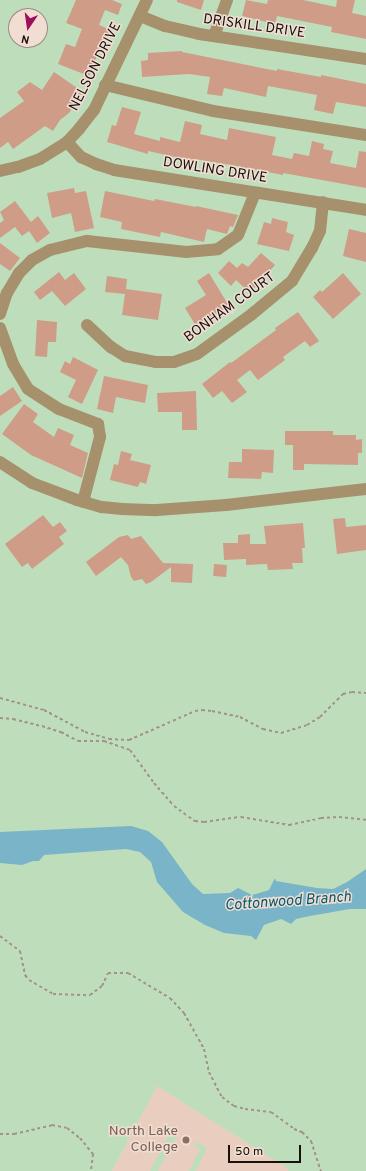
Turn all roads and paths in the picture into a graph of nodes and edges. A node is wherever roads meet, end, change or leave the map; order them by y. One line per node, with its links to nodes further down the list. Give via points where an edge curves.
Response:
1 (146, 0): 3 (street, NELSON DRIVE)
2 (227, 0): 4 (street)
3 (140, 16): 4 (street, DRISKILL DRIVE, via 187,32); 6 (street, NELSON DRIVE)
4 (214, 36): 5 (street, DRISKILL DRIVE)
5 (366, 59)
6 (105, 85): 7 (street, via 213,111); 8 (street, NELSON DRIVE, via 94,110)
7 (366, 135)
8 (67, 142): 9 (street, NELSON DRIVE, via 40,159); 10 (street, DOWLING DRIVE, via 81,157 114,170)
9 (0, 171)
10 (255, 193): 11 (street, DOWLING DRIVE); 13 (street, via 238,235 218,249 170,252 87,241 50,250 32,260 19,273 7,294)
11 (323, 202): 12 (street, DOWLING DRIVE); 14 (street, BONHAM COURT, via 320,231 292,281 197,354 174,362 156,362 125,356)
12 (366, 210)
13 (0, 314)
14 (87, 325)
15 (0, 328): 18 (street, via 13,364 28,390 59,409 98,424 100,437)
16 (0, 462): 18 (street, via 32,483)
17 (366, 489): 18 (street, via 157,510 115,509)
18 (83, 502)
19 (366, 693): 20 (path, via 343,694 307,725 286,732 271,732 240,717 202,710 129,740 85,732 44,710)
20 (0, 698)
21 (0, 718): 22 (path, via 42,726 78,741 104,741 130,750 154,784 174,806 195,821 241,817 289,825 321,818)
22 (366, 820)
23 (0, 936): 26 (path, via 20,951 25,975 29,980 53,994 90,995 102,986 108,973 124,973 137,977 170,998 184,1013 204,1049 209,1072 222,1097 234,1106 271,1112 302,1132 311,1141)
24 (0, 1134): 25 (path, via 14,1134 52,1125 67,1128 80,1138 93,1154)
25 (91, 1171)
26 (322, 1171)

